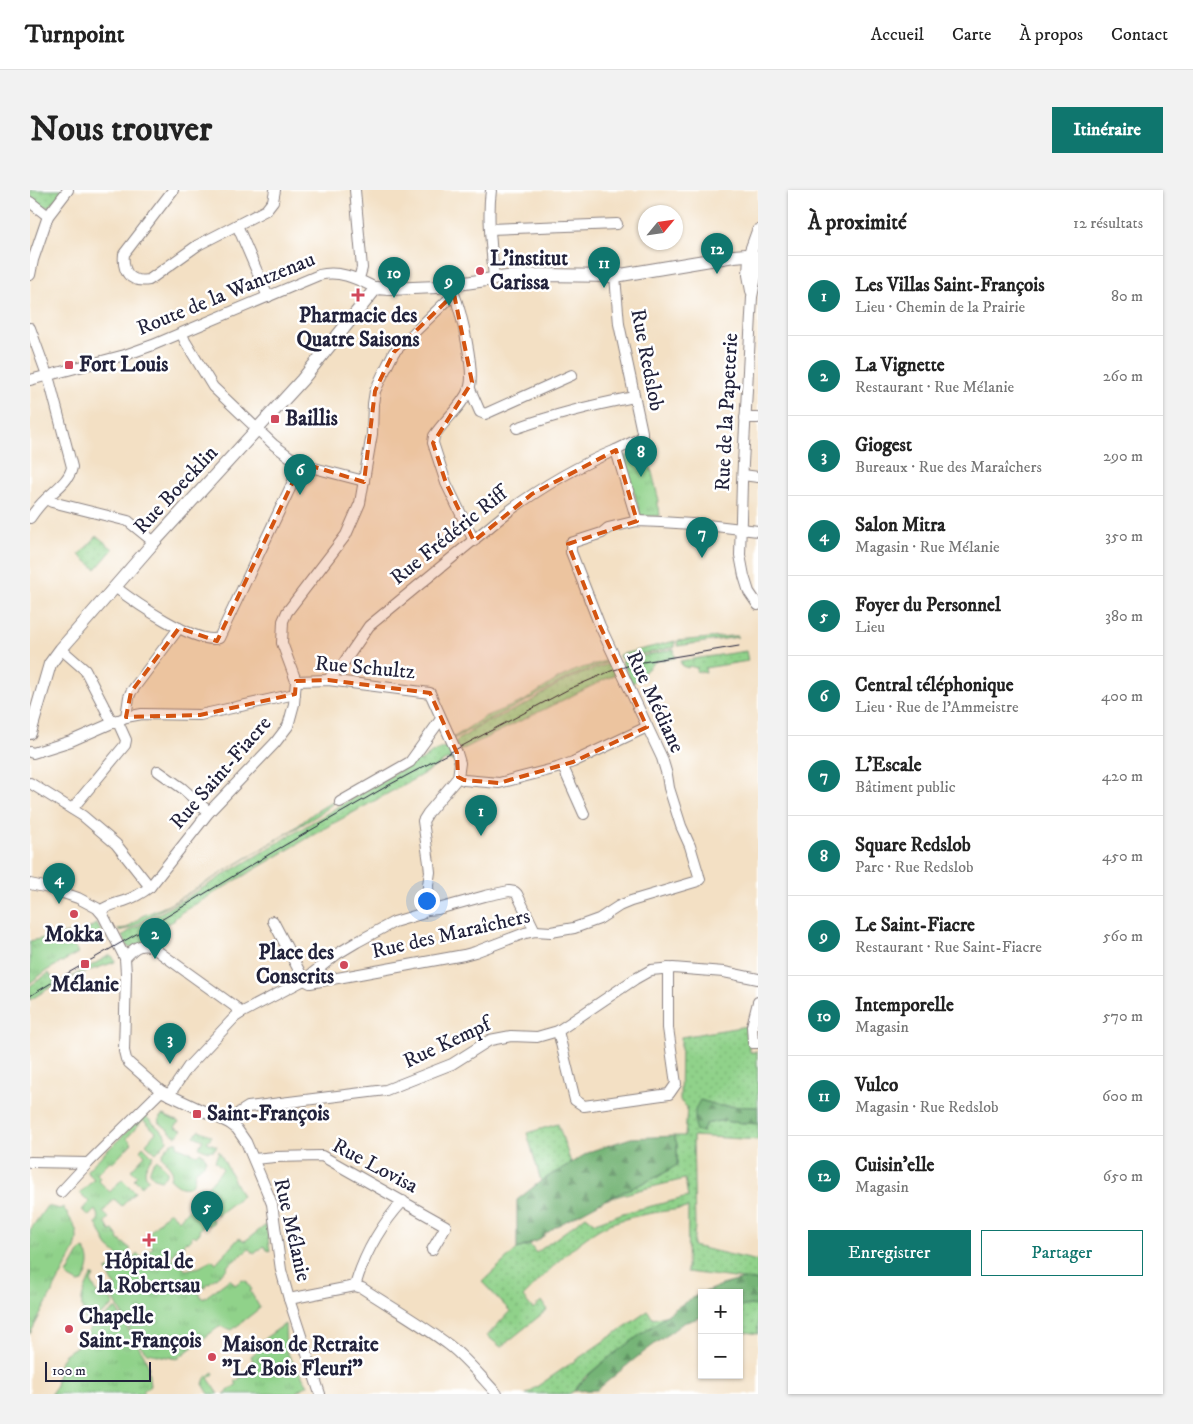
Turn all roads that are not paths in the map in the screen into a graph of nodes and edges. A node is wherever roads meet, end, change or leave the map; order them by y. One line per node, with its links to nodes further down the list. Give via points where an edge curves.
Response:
1 (68, 190): 7 (street)
2 (173, 190): 9 (street, via 124,254 123,265 134,279 149,280 198,245)
3 (275, 190): 9 (street, via 273,201 266,210)
4 (355, 190): 15 (street, via 362,268)
5 (491, 190): 10 (street)
6 (30, 202): 7 (street)
7 (48, 216): 12 (street)
8 (617, 224): 10 (street)
9 (237, 225): 18 (street)
10 (490, 229): 14 (street)
11 (754, 254): 13 (main road, Route de la Wantzenau); 21 (street, Rue de la Papeterie, via 748,275 752,296)
12 (30, 275)
13 (614, 276): 14 (main road, Route de la Wantzenau, via 541,275); 26 (street, Rue Redslob, via 619,324)
14 (494, 279): 17 (main road, Route de la Wantzenau)
15 (357, 280): 16 (street, Route de la Wantzenau); 18 (street, Route de la Wantzenau, via 351,276 328,274)
16 (376, 288): 17 (main road, Route de la Wantzenau); 30 (main road, Rue Boecklin)
17 (454, 289): 25 (street, via 467,346); 35 (street, Rue Saint-Fiacre, via 394,352 375,391)
18 (268, 297): 20 (street, Route de la Wantzenau)
19 (30, 328): 23 (street)
20 (182, 334): 23 (street, Route de la Wantzenau, via 125,355); 30 (street, via 212,387)
21 (753, 357): 27 (street, Rue de la Papeterie)
22 (572, 375): 25 (street, via 485,414 480,412)
23 (48, 376): 24 (street, Route de la Wantzenau); 36 (street, via 72,467)
24 (30, 380)
25 (470, 389): 41 (street, via 437,431 433,443 446,484)
26 (634, 397): 29 (street, via 578,408); 31 (street, Rue Redslob, via 642,437)
27 (746, 418): 28 (street); 33 (street, Rue de la Papeterie)
28 (758, 418)
29 (517, 428)
30 (257, 430): 32 (street, via 281,451); 42 (main road, Rue Boecklin)
31 (616, 450): 38 (street); 41 (street, Rue Frédéric Riff, via 570,471 532,494)
32 (302, 463): 35 (street, via 324,472); 45 (street, via 219,638 212,639)
33 (743, 475): 34 (street); 39 (street, Rue de la Papeterie)
34 (758, 477)
35 (364, 481): 48 (street, Rue Saint-Fiacre, via 360,503 346,535 283,621 282,643)
36 (46, 499): 37 (street); 42 (street, via 128,521)
37 (30, 518)
38 (637, 521): 39 (street); 53 (street, Rue Médiane, via 570,543 600,626)
39 (741, 529): 40 (street); 44 (street, Rue de la Papeterie, via 743,574)
40 (758, 531)
41 (474, 541): 47 (street, Rue Frédéric Riff, via 369,626)
42 (154, 542): 43 (main road, Rue Boecklin)
43 (115, 587): 45 (street); 46 (main road, Rue Boecklin)
44 (758, 605)
45 (179, 628): 51 (street, via 131,692)
46 (61, 649): 50 (main road, Rue Boecklin, via 50,664); 51 (street, via 85,670)
47 (328, 680): 48 (street, Rue Schultz); 52 (street, Rue Schultz, via 430,693)
48 (296, 681): 49 (street, Rue Saint-Fiacre)
49 (295, 694): 51 (street, via 200,715 142,714); 62 (street, Rue Saint-Fiacre, via 290,721 281,736)
50 (34, 702): 54 (main road, Rue Boecklin)
51 (118, 719): 55 (street, via 71,741); 61 (street, via 125,745)
52 (441, 719): 58 (street, via 460,763); 60 (street, via 410,762)
53 (647, 727): 56 (street); 64 (street, Rue Médiane, via 663,764)
54 (30, 733)
55 (30, 752)
56 (562, 767): 58 (street, via 499,783); 63 (street)
57 (158, 771): 62 (street)
58 (458, 777): 67 (street, via 423,821 430,872)
59 (30, 783): 61 (street)
60 (340, 802)
61 (72, 809): 66 (street, via 116,844)
62 (208, 812): 66 (street, Rue Saint-Fiacre)
63 (584, 814)
64 (700, 879): 70 (street, Rue des Maraîchers, via 631,901 602,918 580,926 560,931)
65 (30, 884): 68 (street, via 78,898)
66 (150, 887): 68 (street, Rue Saint-Fiacre)
67 (427, 910): 70 (street, via 512,891 517,894); 74 (street, via 394,922 357,942)
68 (100, 911): 71 (street, Rue Mélanie)
69 (273, 921): 74 (street)
70 (535, 931): 74 (street, Rue des Maraîchers, via 464,955 310,983)
71 (125, 958): 76 (street, via 142,945 152,947); 79 (street, Rue Mélanie, via 125,1056 129,1064)
72 (668, 968): 73 (street, Rue Kempf, via 724,972); 77 (street, Rue Kempf, via 651,970 635,979); 77 (street, via 668,1028 676,1084 669,1094 584,1106 575,1100)
73 (758, 979)
74 (304, 980): 76 (street, Rue des Maraîchers)
75 (758, 1002): 78 (street, via 752,1026)
76 (241, 1013): 79 (street, Rue des Maraîchers)
77 (558, 1031): 80 (street, Rue Kempf, via 537,1037 511,1036 490,1040 452,1064 386,1090 248,1107)
78 (755, 1046)
79 (165, 1093): 80 (street, Rue Mélanie); 83 (street, Rue des Maraîchers)
80 (229, 1123): 81 (street, Rue Mélanie, via 238,1129)
81 (254, 1160): 85 (street, Rue Lovisa, via 322,1156); 88 (street, Rue Mélanie, via 272,1204 281,1270)
82 (30, 1162): 83 (street)
83 (88, 1163): 84 (street, Rue des Maraîchers)
84 (61, 1192)
85 (402, 1201): 86 (street, Rue Lovisa, via 446,1226); 87 (street, via 362,1264)
86 (432, 1250)
87 (355, 1286): 88 (street); 90 (street, via 450,1346)
88 (289, 1299): 89 (street, Rue Mélanie)
89 (320, 1394)
90 (498, 1394)

